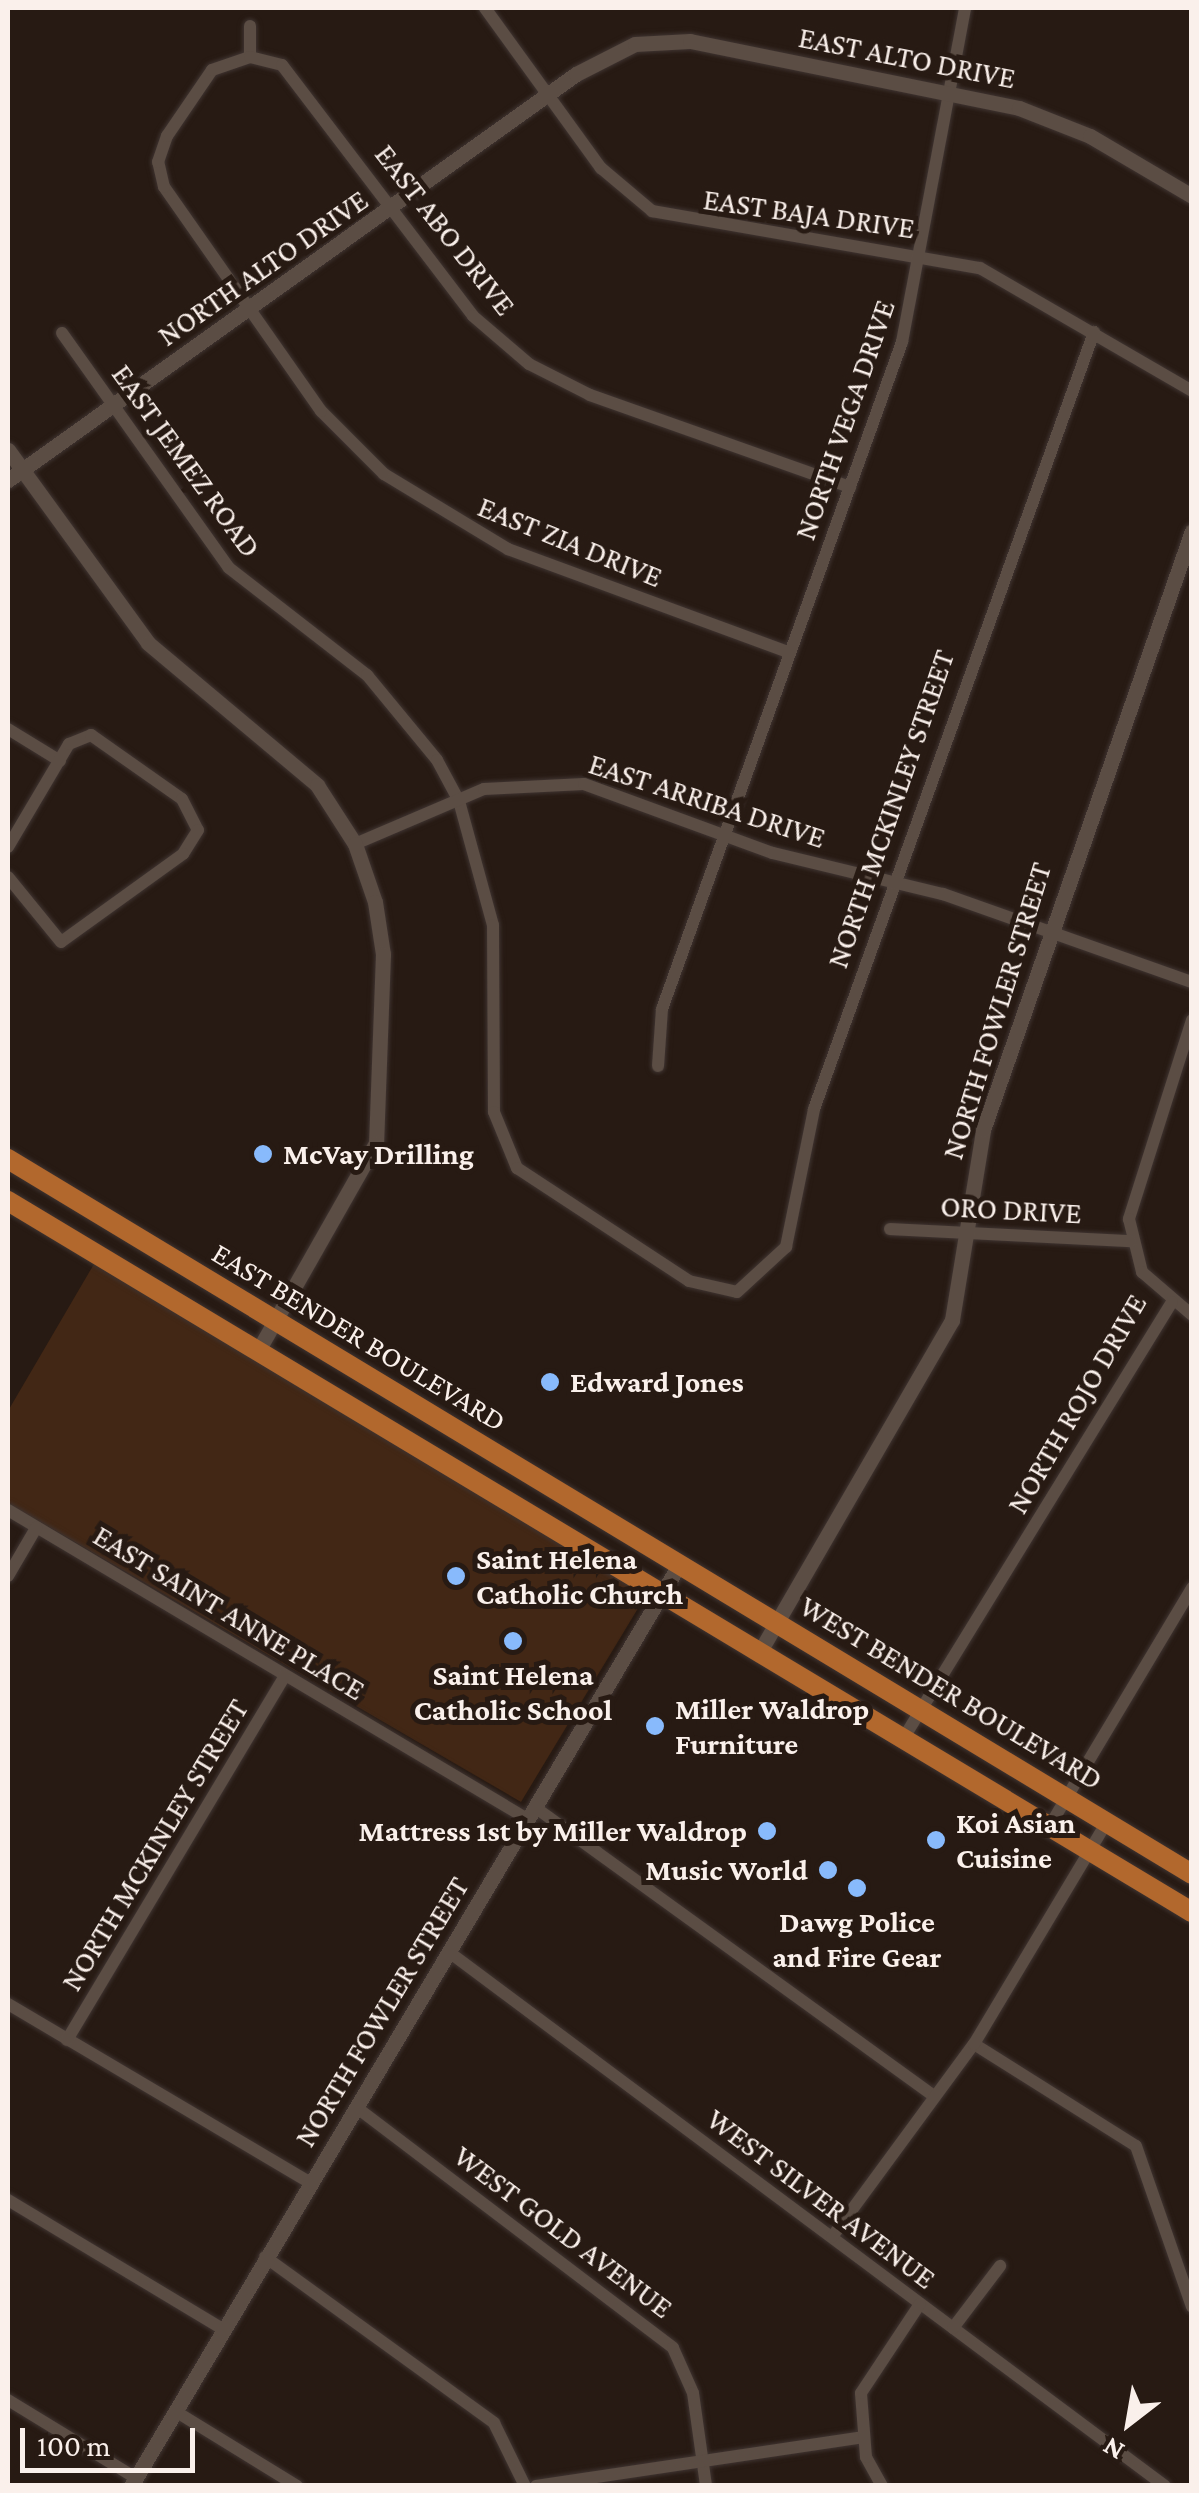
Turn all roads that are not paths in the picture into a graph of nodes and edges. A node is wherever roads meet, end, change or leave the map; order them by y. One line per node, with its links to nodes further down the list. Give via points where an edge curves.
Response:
1 (485, 8): 6 (street, EAST BAJA DRIVE)
2 (966, 8): 5 (street, NORTH VEGA DRIVE)
3 (250, 26): 4 (street)
4 (250, 57): 8 (street, EAST ABO DRIVE, via 295,76); 10 (street, EAST ZIA DRIVE, via 212,70 190,96 160,150 159,175)
5 (943, 92): 6 (street, EAST ALTO DRIVE, via 658,40 604,55); 7 (street, EAST ALTO DRIVE, via 1060,122); 9 (street, NORTH VEGA DRIVE)
6 (547, 95): 8 (street, NORTH ALTO DRIVE); 9 (street, EAST BAJA DRIVE, via 615,185 666,217)
7 (1192, 196)
8 (393, 209): 10 (street, NORTH ALTO DRIVE); 18 (street, EAST ABO DRIVE, via 473,316 529,364 590,395)
9 (922, 256): 12 (street, EAST BAJA DRIVE, via 997,274); 18 (street, NORTH VEGA DRIVE, via 902,342)
10 (248, 312): 14 (street, NORTH ALTO DRIVE); 20 (street, EAST ZIA DRIVE, via 343,435 442,515 531,559)
11 (62, 332): 14 (street, EAST JEMEZ ROAD)
12 (1094, 332): 13 (street, EAST BAJA DRIVE); 28 (street, NORTH MCKINLEY STREET)
13 (1192, 391)
14 (117, 406): 16 (street, NORTH ALTO DRIVE); 23 (street, EAST JEMEZ ROAD, via 229,568 392,698)
15 (8, 450): 16 (street)
16 (22, 470): 17 (street, NORTH ALTO DRIVE); 25 (street, via 148,643 276,743)
17 (8, 480)
18 (850, 487): 20 (street, NORTH VEGA DRIVE)
19 (1192, 532): 29 (street, NORTH FOWLER STREET)
20 (788, 652): 24 (street, NORTH VEGA DRIVE)
21 (8, 729): 22 (street)
22 (60, 761): 26 (street); 27 (street, via 68,744 92,735 182,799 194,842 61,942)
23 (458, 801): 24 (street, EAST ARRIBA DRIVE, via 516,782 562,781); 25 (street, EAST ARRIBA DRIVE); 38 (street, EAST JEMEZ ROAD, via 493,925 492,1080 504,1147 540,1190 690,1281)
24 (721, 836): 28 (street, EAST ARRIBA DRIVE); 32 (street, NORTH VEGA DRIVE, via 662,1008)
25 (354, 844): 41 (street, via 383,954 380,1122 361,1182)
26 (8, 847)
27 (8, 877)
28 (892, 880): 29 (street, EAST ARRIBA DRIVE); 38 (street, NORTH MCKINLEY STREET, via 814,1108 786,1247)
29 (1047, 930): 30 (street, EAST ARRIBA DRIVE); 36 (street, NORTH FOWLER STREET, via 983,1130)
30 (1192, 982)
31 (1192, 1020): 37 (street, via 1132,1195)
32 (658, 1066)
33 (8, 1160): 41 (main road, EAST BENDER BOULEVARD)
34 (8, 1201): 42 (main road)
35 (890, 1228): 36 (street, ORO DRIVE)
36 (967, 1232): 37 (street, ORO DRIVE); 49 (street, NORTH FOWLER STREET, via 938,1354)
37 (1130, 1241): 39 (street, NORTH ROJO DRIVE, via 1142,1272)
38 (736, 1292)
39 (1172, 1302): 40 (street); 52 (street, NORTH ROJO DRIVE)
40 (1192, 1314)
41 (276, 1322): 42 (street); 45 (main road, EAST BENDER BOULEVARD)
42 (258, 1351): 48 (main road)
43 (8, 1510): 44 (street, EAST SAINT ANNE PLACE)
44 (36, 1528): 46 (street); 51 (street, EAST SAINT ANNE PLACE)
45 (679, 1565): 48 (street, NORTH FOWLER STREET); 49 (main road, WEST BENDER BOULEVARD)
46 (8, 1576)
47 (1192, 1588): 54 (street)
48 (661, 1595): 50 (main road); 55 (street, NORTH FOWLER STREET)
49 (777, 1624): 50 (street, NORTH FOWLER STREET); 52 (main road, WEST BENDER BOULEVARD)
50 (759, 1654): 53 (main road)
51 (286, 1676): 55 (street, EAST SAINT ANNE PLACE); 63 (street, NORTH MCKINLEY STREET)
52 (920, 1710): 53 (street, NORTH ROJO DRIVE); 54 (main road, WEST BENDER BOULEVARD)
53 (903, 1740): 57 (main road)
54 (1066, 1797): 56 (main road, WEST BENDER BOULEVARD); 57 (street)
55 (532, 1814): 61 (street, NORTH FOWLER STREET); 65 (street, EAST SAINT ANNE PLACE)
56 (1107, 1822): 58 (street); 59 (main road, WEST BENDER BOULEVARD)
57 (1048, 1827): 58 (main road)
58 (1089, 1850): 60 (main road); 64 (street)
59 (1192, 1874)
60 (1191, 1910)
61 (449, 1952): 66 (street, NORTH FOWLER STREET); 69 (street, WEST SILVER AVENUE)
62 (8, 2004): 63 (street)
63 (67, 2040): 67 (street)
64 (974, 2044): 65 (street); 73 (street, via 1136,2146)
65 (934, 2096): 69 (street)
66 (356, 2107): 67 (street, NORTH FOWLER STREET); 79 (street, WEST GOLD AVENUE, via 673,2348 693,2393)
67 (312, 2183): 70 (street, NORTH FOWLER STREET)
68 (8, 2200): 75 (street)
69 (832, 2237): 72 (street, WEST SILVER AVENUE)
70 (265, 2256): 75 (street, NORTH FOWLER STREET); 82 (street, via 494,2424)
71 (1000, 2266): 74 (street)
72 (920, 2304): 74 (street, WEST SILVER AVENUE); 78 (street, via 865,2382)
73 (1192, 2307)
74 (953, 2328): 86 (street, WEST SILVER AVENUE)
75 (224, 2330): 77 (street, NORTH FOWLER STREET)
76 (8, 2400): 80 (street)
77 (175, 2411): 80 (street, NORTH FOWLER STREET); 81 (street)
78 (862, 2437): 79 (street); 85 (street)
79 (702, 2459): 83 (street); 84 (street, WEST GOLD AVENUE)
80 (133, 2482)
81 (296, 2486)
82 (525, 2486)
83 (536, 2486)
84 (706, 2486)
85 (882, 2486)
86 (1165, 2486)

